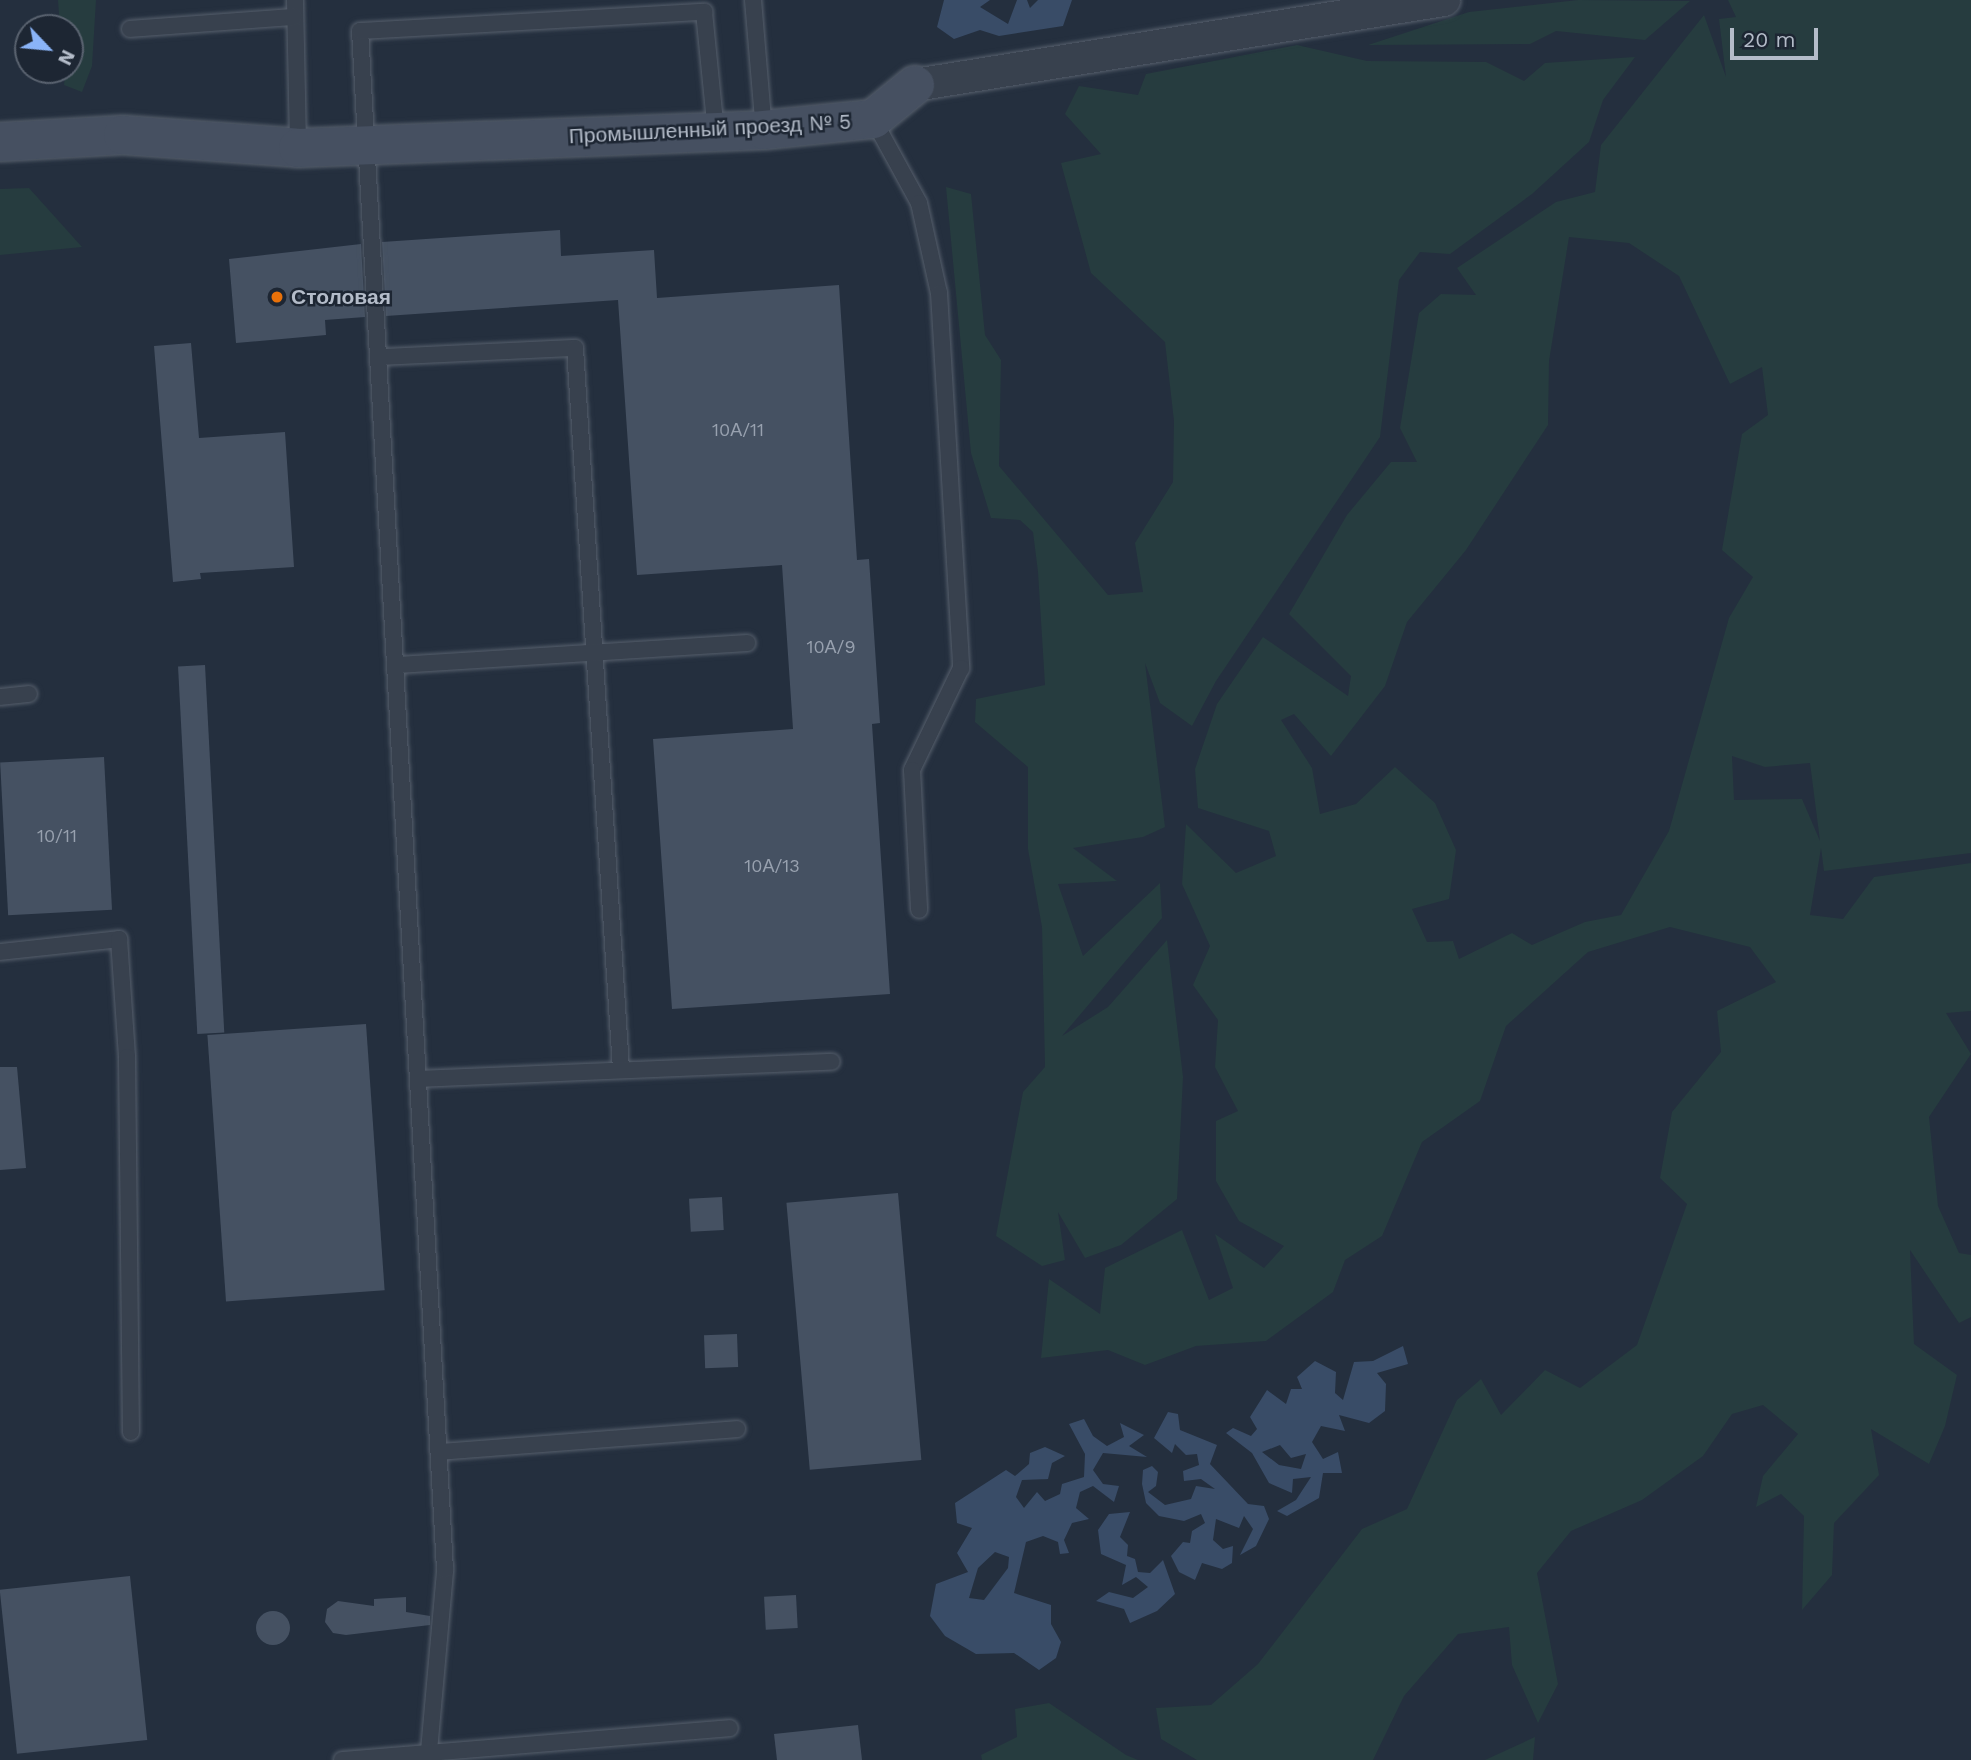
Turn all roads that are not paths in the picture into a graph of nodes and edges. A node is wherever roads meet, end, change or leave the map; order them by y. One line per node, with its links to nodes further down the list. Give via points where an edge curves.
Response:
1 (295, 0): 4 (lane)
2 (753, 0): 8 (lane)
3 (1444, 0): 6 (street, Промышленный проезд № 5)
4 (295, 17): 5 (lane); 12 (lane)
5 (130, 29)
6 (915, 85): 7 (street, Промышленный проезд № 5)
7 (873, 119): 8 (street, Промышленный проезд № 5); 19 (lane, via 919,203 939,293 961,668 912,770)
8 (764, 130): 9 (street, Промышленный проезд № 5)
9 (716, 132): 11 (street, Промышленный проезд № 5); 11 (lane, via 705,12 360,31)
10 (0, 142): 12 (street, Промышленный проезд № 5, via 123,135)
11 (367, 145): 12 (street, Промышленный проезд № 5); 13 (lane)
12 (298, 148)
13 (382, 357): 15 (lane, via 576,348); 16 (lane)
14 (747, 643): 15 (lane)
15 (595, 654): 16 (lane); 22 (lane)
16 (398, 665): 23 (lane)
17 (29, 694): 18 (lane)
18 (0, 697)
19 (919, 910)
20 (0, 952): 25 (lane, via 119,939 127,1057)
21 (832, 1062): 22 (lane)
22 (621, 1070): 23 (lane)
23 (419, 1079): 26 (lane)
24 (737, 1429): 26 (lane)
25 (131, 1432)
26 (439, 1452): 28 (lane, via 445,1570)
27 (730, 1728): 28 (lane)
28 (429, 1751): 29 (lane)
29 (342, 1760)

